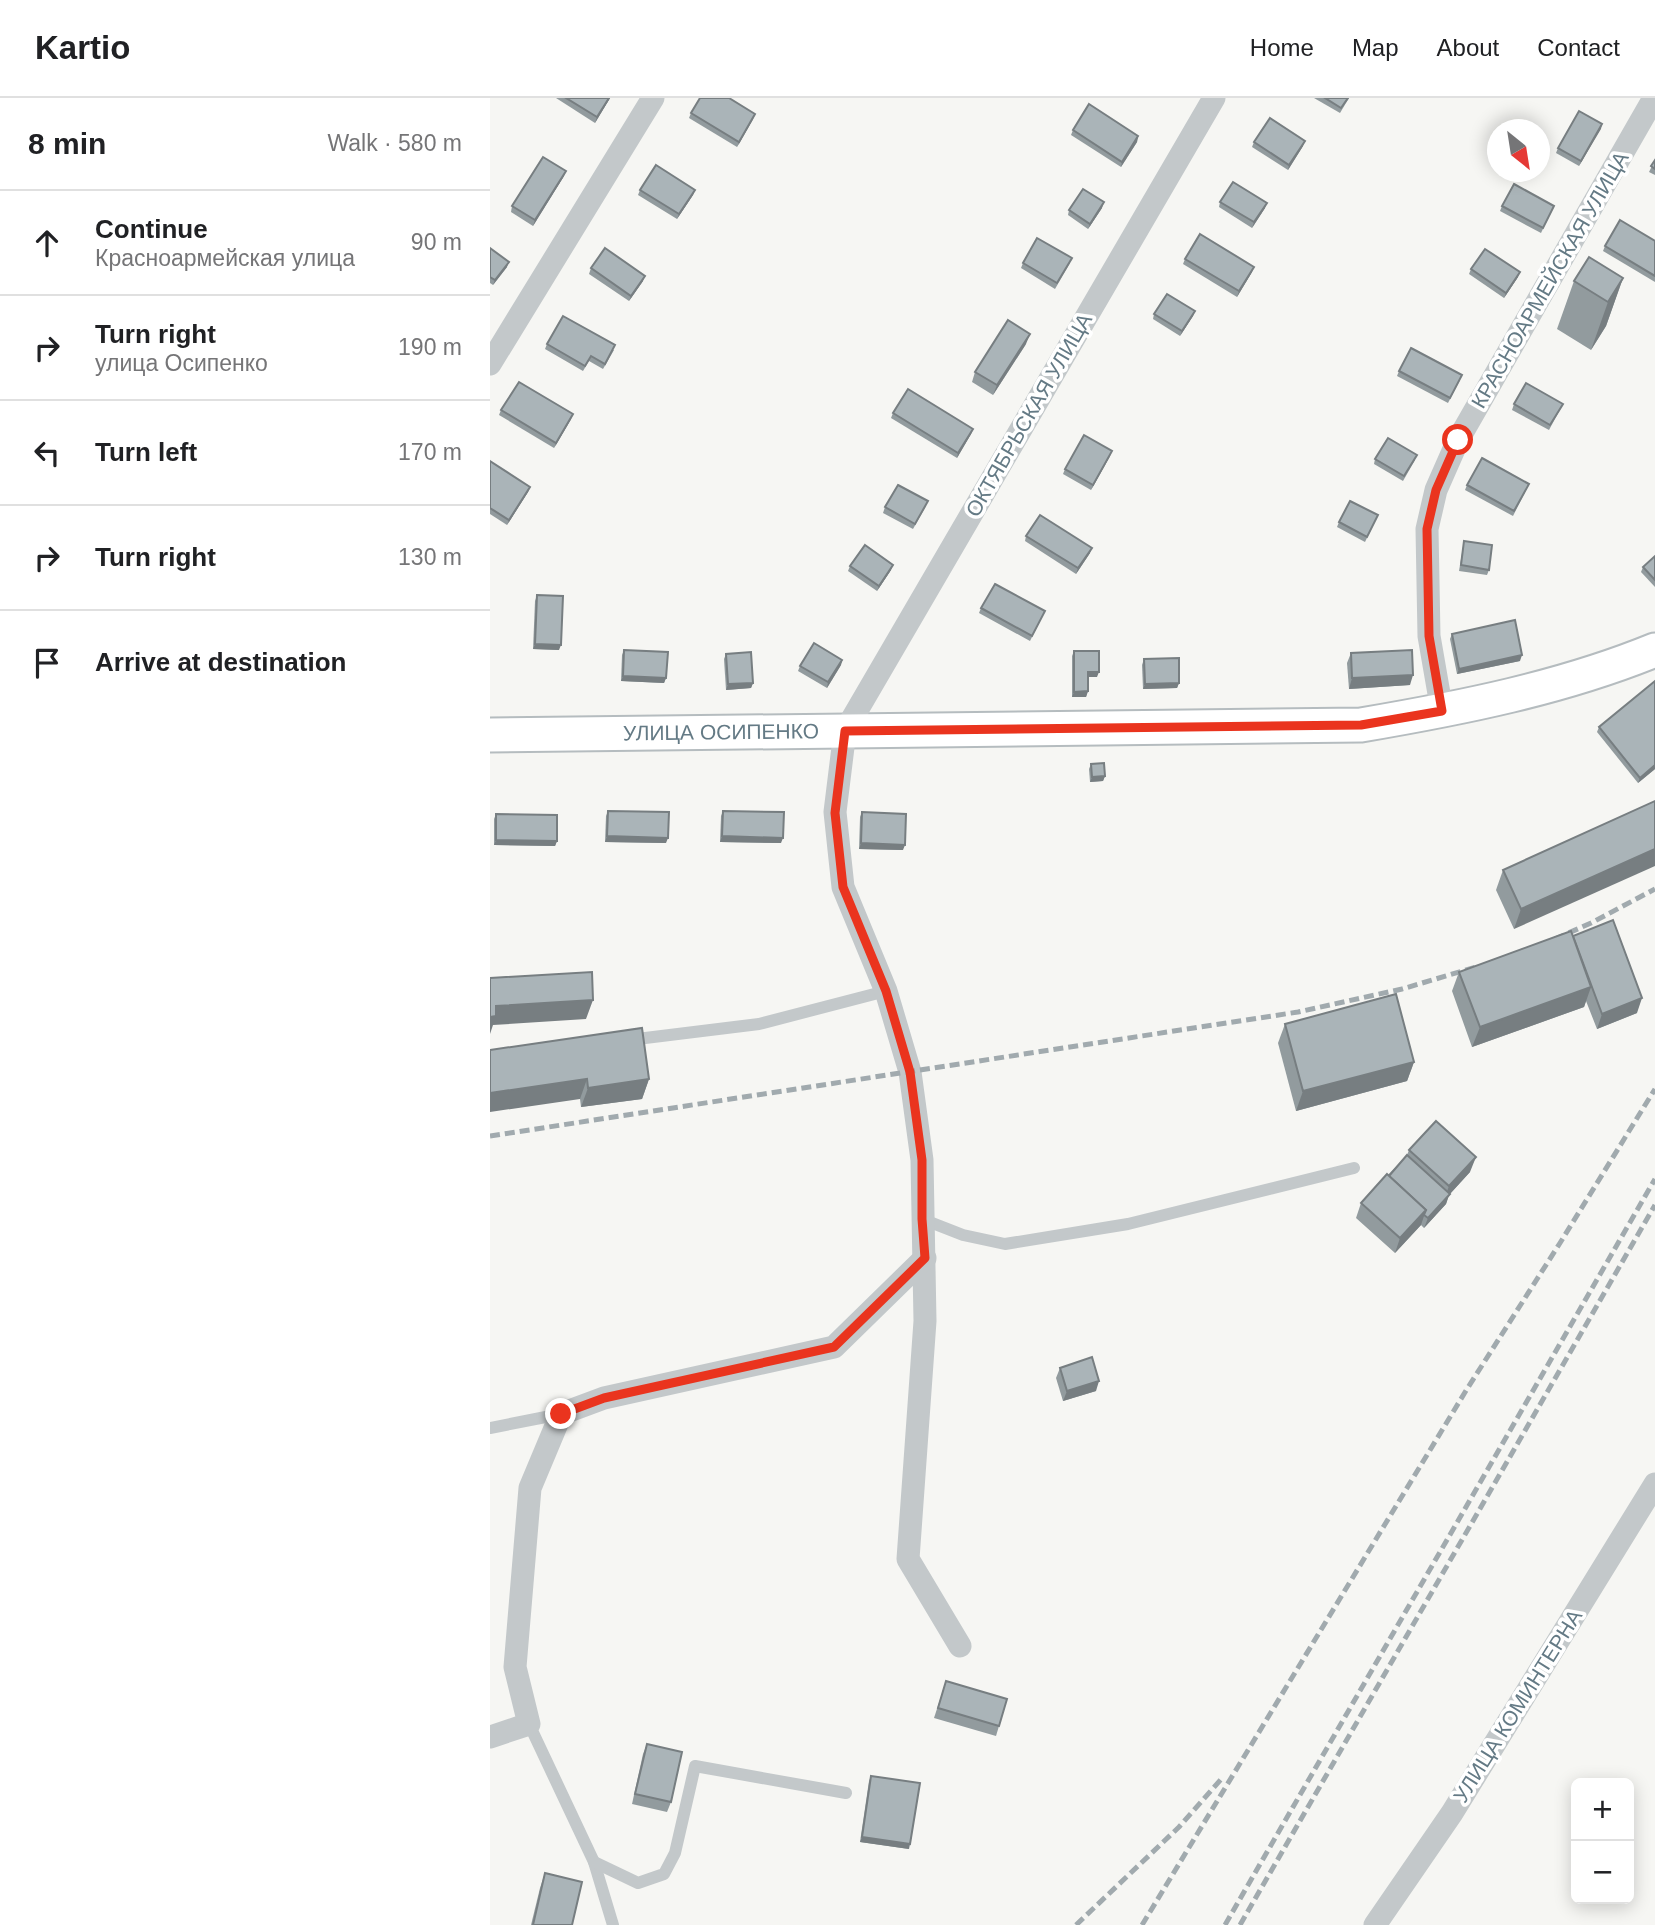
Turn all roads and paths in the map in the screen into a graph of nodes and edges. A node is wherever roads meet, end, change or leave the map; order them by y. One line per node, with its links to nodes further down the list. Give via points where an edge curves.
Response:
1 (653, 98): 4 (street)
2 (1214, 98): 7 (street, ОКТЯБРЬСКАЯ УЛИЦА)
3 (1654, 98): 6 (street, КРАСНОАРМЕЙСКАЯ УЛИЦА, via 1458,440 1436,490 1427,529 1429,636)
4 (490, 364)
5 (1655, 650): 6 (street, УЛИЦА ОСИПЕНКО, via 1616,666)
6 (1442, 711): 7 (street, УЛИЦА ОСИПЕНКО, via 1361,725)
7 (845, 731): 8 (street, УЛИЦА ОСИПЕНКО); 9 (street, via 835,813 843,887)
8 (490, 735)
9 (886, 991): 10 (lane, via 759,1024); 12 (street, via 910,1072 922,1160)
10 (611, 1042)
11 (1354, 1168): 12 (lane, via 1128,1224 1005,1244)
12 (922, 1219): 13 (street)
13 (925, 1258): 14 (street, via 834,1347 604,1398); 17 (street, via 925,1321 908,1559)
14 (561, 1414): 15 (lane); 18 (street, via 530,1488 514,1667)
15 (490, 1429)
16 (1655, 1484): 23 (street, УЛИЦА КОМИНТЕРНА, via 1452,1813)
17 (960, 1646)
18 (529, 1724): 19 (street); 21 (lane)
19 (490, 1737)
20 (846, 1793): 21 (lane, via 695,1766 675,1853 664,1874 638,1883)
21 (594, 1863): 22 (lane)
22 (613, 1925)
23 (1375, 1925)

